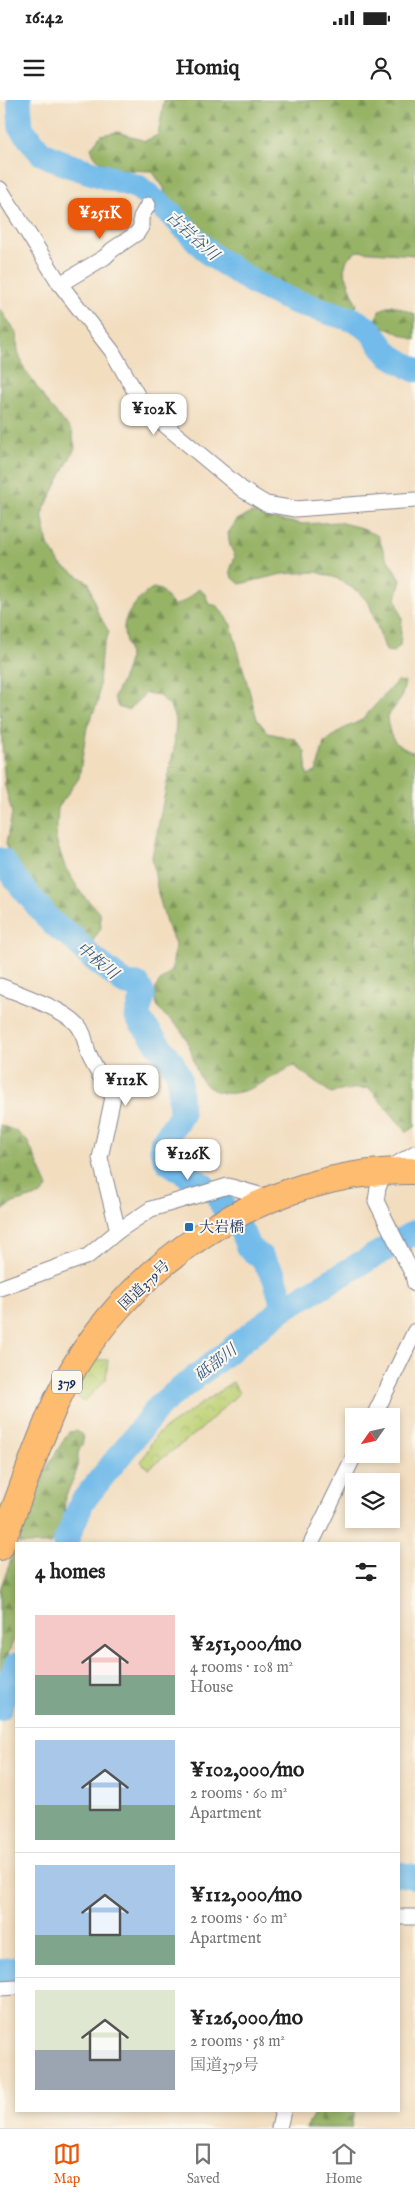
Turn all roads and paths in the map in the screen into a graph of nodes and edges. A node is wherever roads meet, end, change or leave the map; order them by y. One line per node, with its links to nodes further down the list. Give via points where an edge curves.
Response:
1 (0, 189): 3 (street)
2 (148, 205): 3 (street, via 137,233)
3 (60, 284): 4 (street, via 112,351 137,395 154,416 243,490 266,504 295,509)
4 (415, 500)
5 (0, 986): 10 (street, via 63,1015 77,1024 86,1039 88,1053 113,1097 100,1158)
6 (415, 1152): 7 (street)
7 (386, 1171): 8 (highway, 国道379号 / 379); 9 (highway, 国道379号 / 379, via 327,1180); 11 (street, via 376,1201)
8 (415, 1172)
9 (270, 1198): 10 (street, via 228,1186 151,1209); 17 (highway, 国道379号 / 379, via 211,1229 158,1268 93,1340 56,1402)
10 (118, 1231): 12 (street, via 88,1256)
11 (414, 1279)
12 (0, 1288)
13 (415, 1334): 14 (street)
14 (378, 1408)
15 (351, 1463): 16 (street)
16 (312, 1542)
17 (0, 1547)
18 (400, 1916): 19 (street)
19 (415, 1917)
20 (15, 1987): 21 (street)
21 (0, 1988)
22 (283, 2112): 23 (street)
23 (279, 2128)

